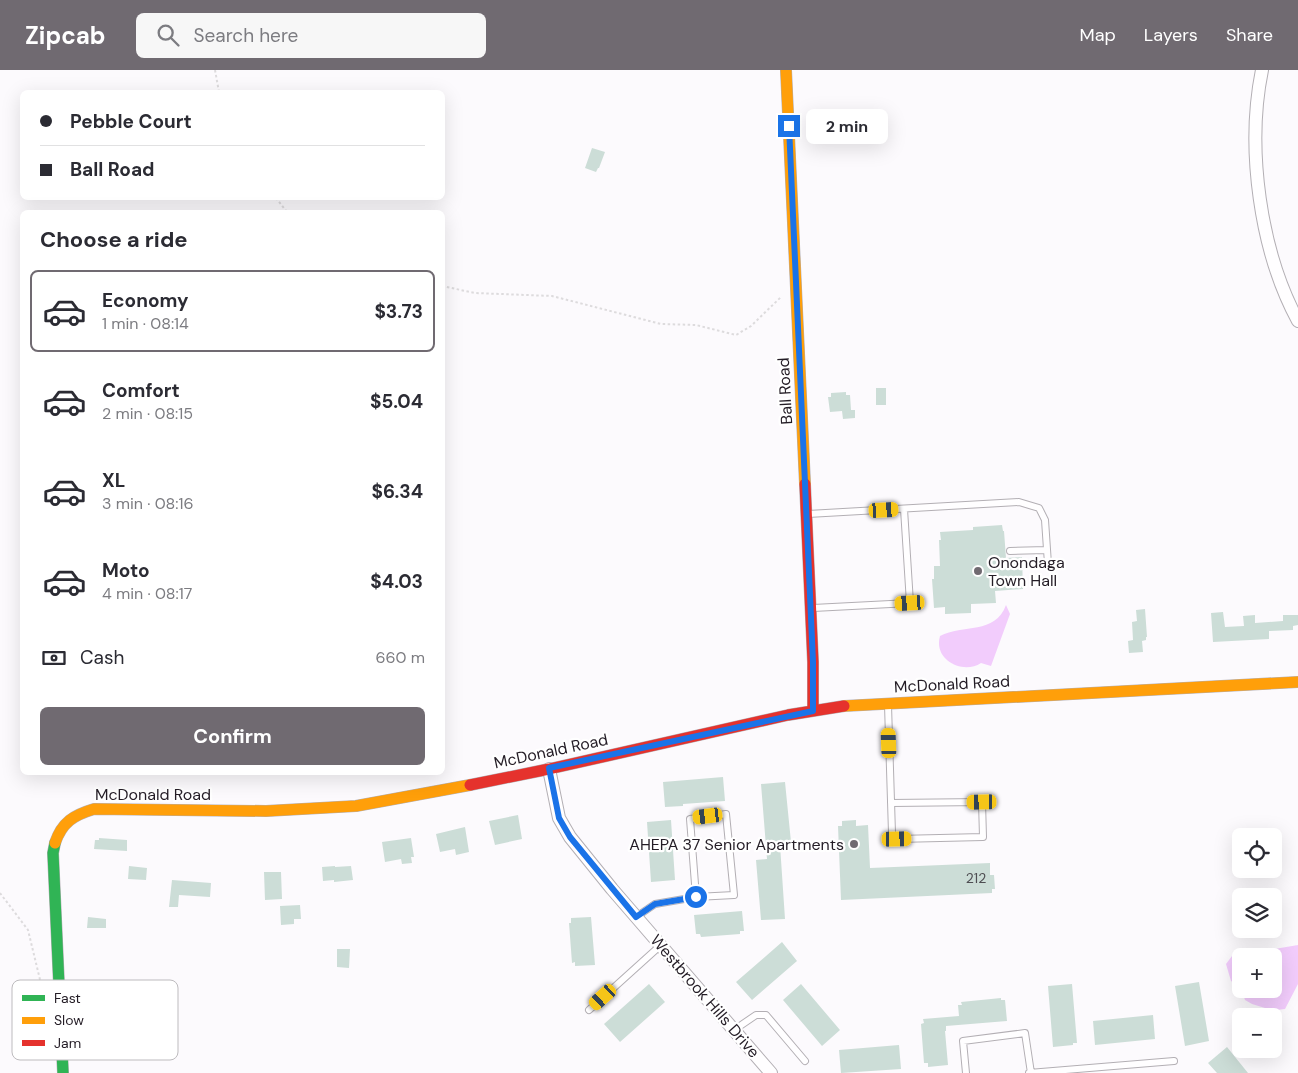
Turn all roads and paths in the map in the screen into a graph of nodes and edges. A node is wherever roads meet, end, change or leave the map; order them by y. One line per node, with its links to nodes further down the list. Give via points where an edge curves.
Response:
1 (216, 70): 4 (path)
2 (786, 70): 8 (street, Ball Road)
3 (1262, 70): 9 (street, via 1255,122 1259,190 1270,252)
4 (219, 90)
5 (278, 200): 6 (path)
6 (285, 210)
7 (445, 287): 8 (path, via 475,293 552,296 661,324 696,325 736,335 751,326 784,294)
8 (796, 296): 11 (street, Ball Road)
9 (1298, 321)
10 (904, 509): 11 (lane); 12 (lane, via 1026,504 1039,508 1045,520); 15 (lane, via 910,603)
11 (806, 514): 15 (street, Ball Road)
12 (1047, 550): 13 (lane); 14 (lane)
13 (1010, 551)
14 (1048, 564)
15 (811, 608): 18 (street, Ball Road)
16 (1298, 682): 17 (street, McDonald Road)
17 (888, 704): 18 (street, McDonald Road); 20 (lane)
18 (813, 711): 19 (street, McDonald Road)
19 (549, 768): 23 (street, Westbrook Hills Drive, via 559,818 570,837); 26 (street, McDonald Road, via 356,806 266,811 94,809 80,812 58,831 53,853)
20 (891, 803): 20 (lane, via 892,833 897,839 982,837 982,802)
21 (0, 893): 25 (path, via 28,930)
22 (696, 897): 22 (lane, via 734,895 726,814 690,818); 23 (lane, via 655,904)
23 (636, 917): 24 (street, Westbrook Hills Drive)
24 (661, 945): 27 (lane); 28 (street, Westbrook Hills Drive)
25 (41, 980)
26 (59, 980)
27 (589, 1010)
28 (734, 1030): 30 (lane, via 756,1015 766,1014); 33 (street, Westbrook Hills Drive)
29 (62, 1060): 32 (street, McDonald Road)
30 (805, 1061)
31 (1174, 1061): 35 (lane)
32 (63, 1073)
33 (771, 1073)
34 (966, 1073): 35 (lane, via 963,1041 1025,1033)
35 (1030, 1073)

